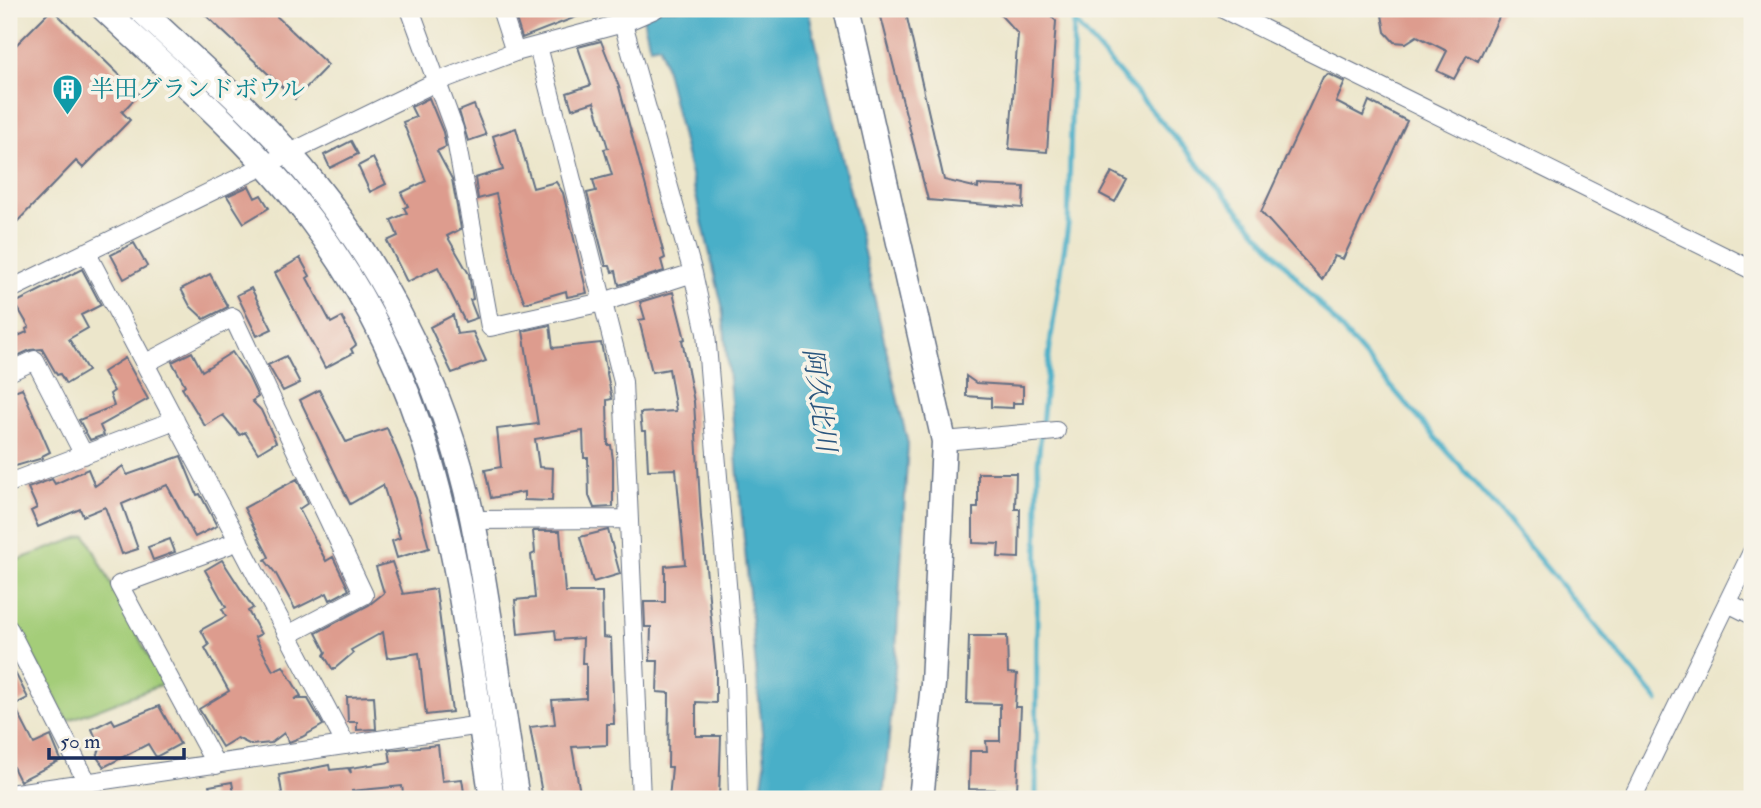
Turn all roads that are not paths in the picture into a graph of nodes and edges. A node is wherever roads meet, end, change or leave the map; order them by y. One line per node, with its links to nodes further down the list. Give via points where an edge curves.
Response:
1 (104, 9): 13 (street)
2 (140, 9): 12 (street)
3 (410, 9): 11 (street)
4 (500, 9): 10 (street)
5 (655, 9): 8 (street)
6 (846, 9): 23 (street)
7 (1223, 9): 15 (street)
8 (625, 16): 9 (street); 16 (street)
9 (538, 46): 10 (street); 18 (street)
10 (514, 51): 11 (street)
11 (436, 82): 12 (street); 18 (street, via 453,129 490,327)
12 (288, 154): 13 (street); 27 (street, via 390,296 432,388)
13 (265, 164): 14 (street); 34 (street, via 341,263 373,317 412,400 448,521)
14 (86, 252): 17 (street); 19 (street)
15 (1752, 270)
16 (693, 273): 18 (street); 42 (street, via 706,333 729,590)
17 (9, 290)
18 (603, 302): 26 (street, via 623,382)
19 (146, 363): 21 (street); 33 (street, via 233,317 364,595)
20 (9, 372): 24 (street, via 35,360)
21 (175, 420): 24 (street); 28 (street)
22 (1056, 431): 23 (street)
23 (944, 441): 43 (street, via 933,684)
24 (84, 455): 25 (street)
25 (9, 483)
26 (627, 519): 27 (street); 41 (street)
27 (473, 520): 40 (street)
28 (239, 541): 33 (street); 36 (street, via 119,585)
29 (1752, 552): 30 (street)
30 (1728, 603): 31 (street); 44 (street)
31 (1752, 615)
32 (9, 629): 37 (street)
33 (288, 635): 35 (street)
34 (481, 725): 35 (street); 39 (street)
35 (346, 746): 36 (street)
36 (216, 765): 37 (street)
37 (87, 782): 38 (street)
38 (9, 794)
39 (492, 799)
40 (517, 799)
41 (641, 799)
42 (737, 799)
43 (921, 799)
44 (1632, 799)

